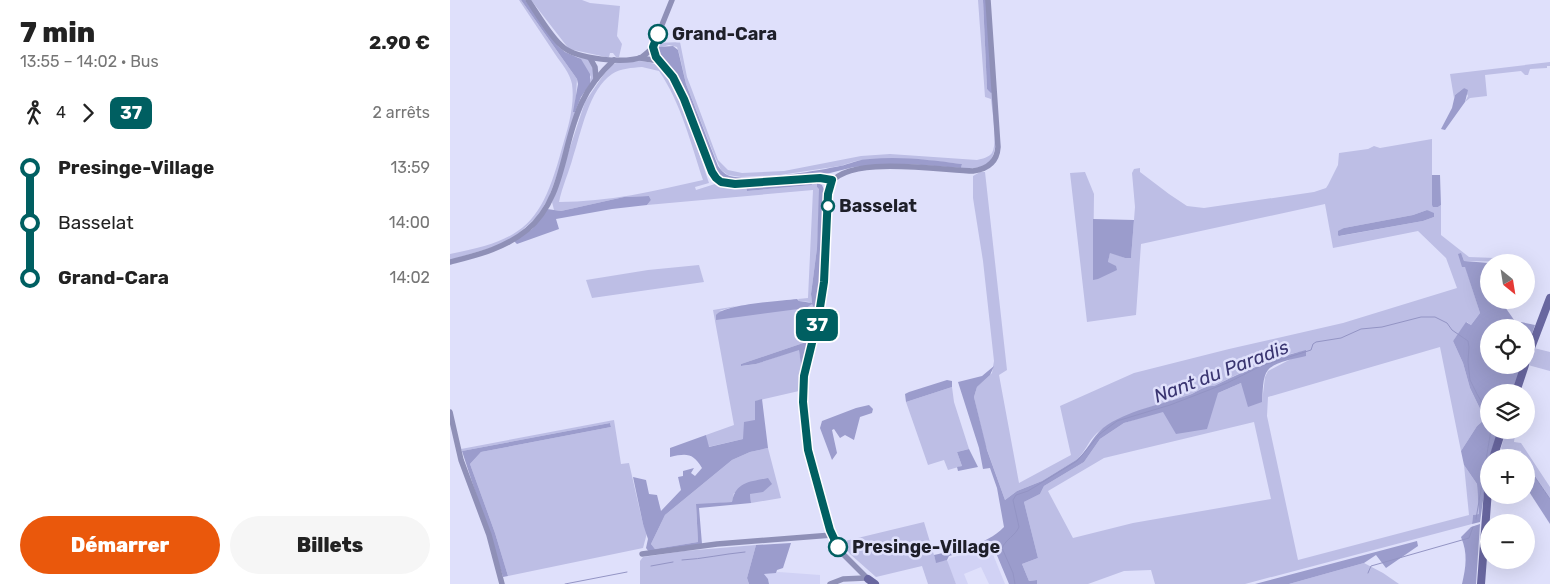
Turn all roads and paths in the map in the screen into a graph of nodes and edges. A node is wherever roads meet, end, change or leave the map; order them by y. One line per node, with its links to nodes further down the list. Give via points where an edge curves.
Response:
1 (528, 0): 5 (street, via 562,47)
2 (672, 0): 4 (street)
3 (988, 0): 10 (street, via 998,147 993,162 973,171 879,166 846,171)
4 (653, 47): 6 (street); 8 (street)
5 (590, 58): 7 (street); 9 (street, via 596,67)
6 (640, 58): 7 (street); 8 (street)
7 (614, 60): 9 (street)
8 (659, 61): 10 (street, via 681,92 718,180 735,184)
9 (596, 81): 11 (street, via 579,108 554,189 539,218 503,245)
10 (832, 180): 16 (street, via 828,194 822,300 803,385 808,450)
11 (450, 262)
12 (1550, 298): 13 (main road)
13 (1535, 337)
14 (450, 412): 19 (street, via 461,460 489,535)
15 (1487, 504): 22 (main road)
16 (832, 535): 17 (street); 18 (street)
17 (642, 554)
18 (864, 578): 20 (street, via 843,579); 21 (main road)
19 (502, 584)
20 (830, 584)
21 (875, 584)
22 (1480, 584)

